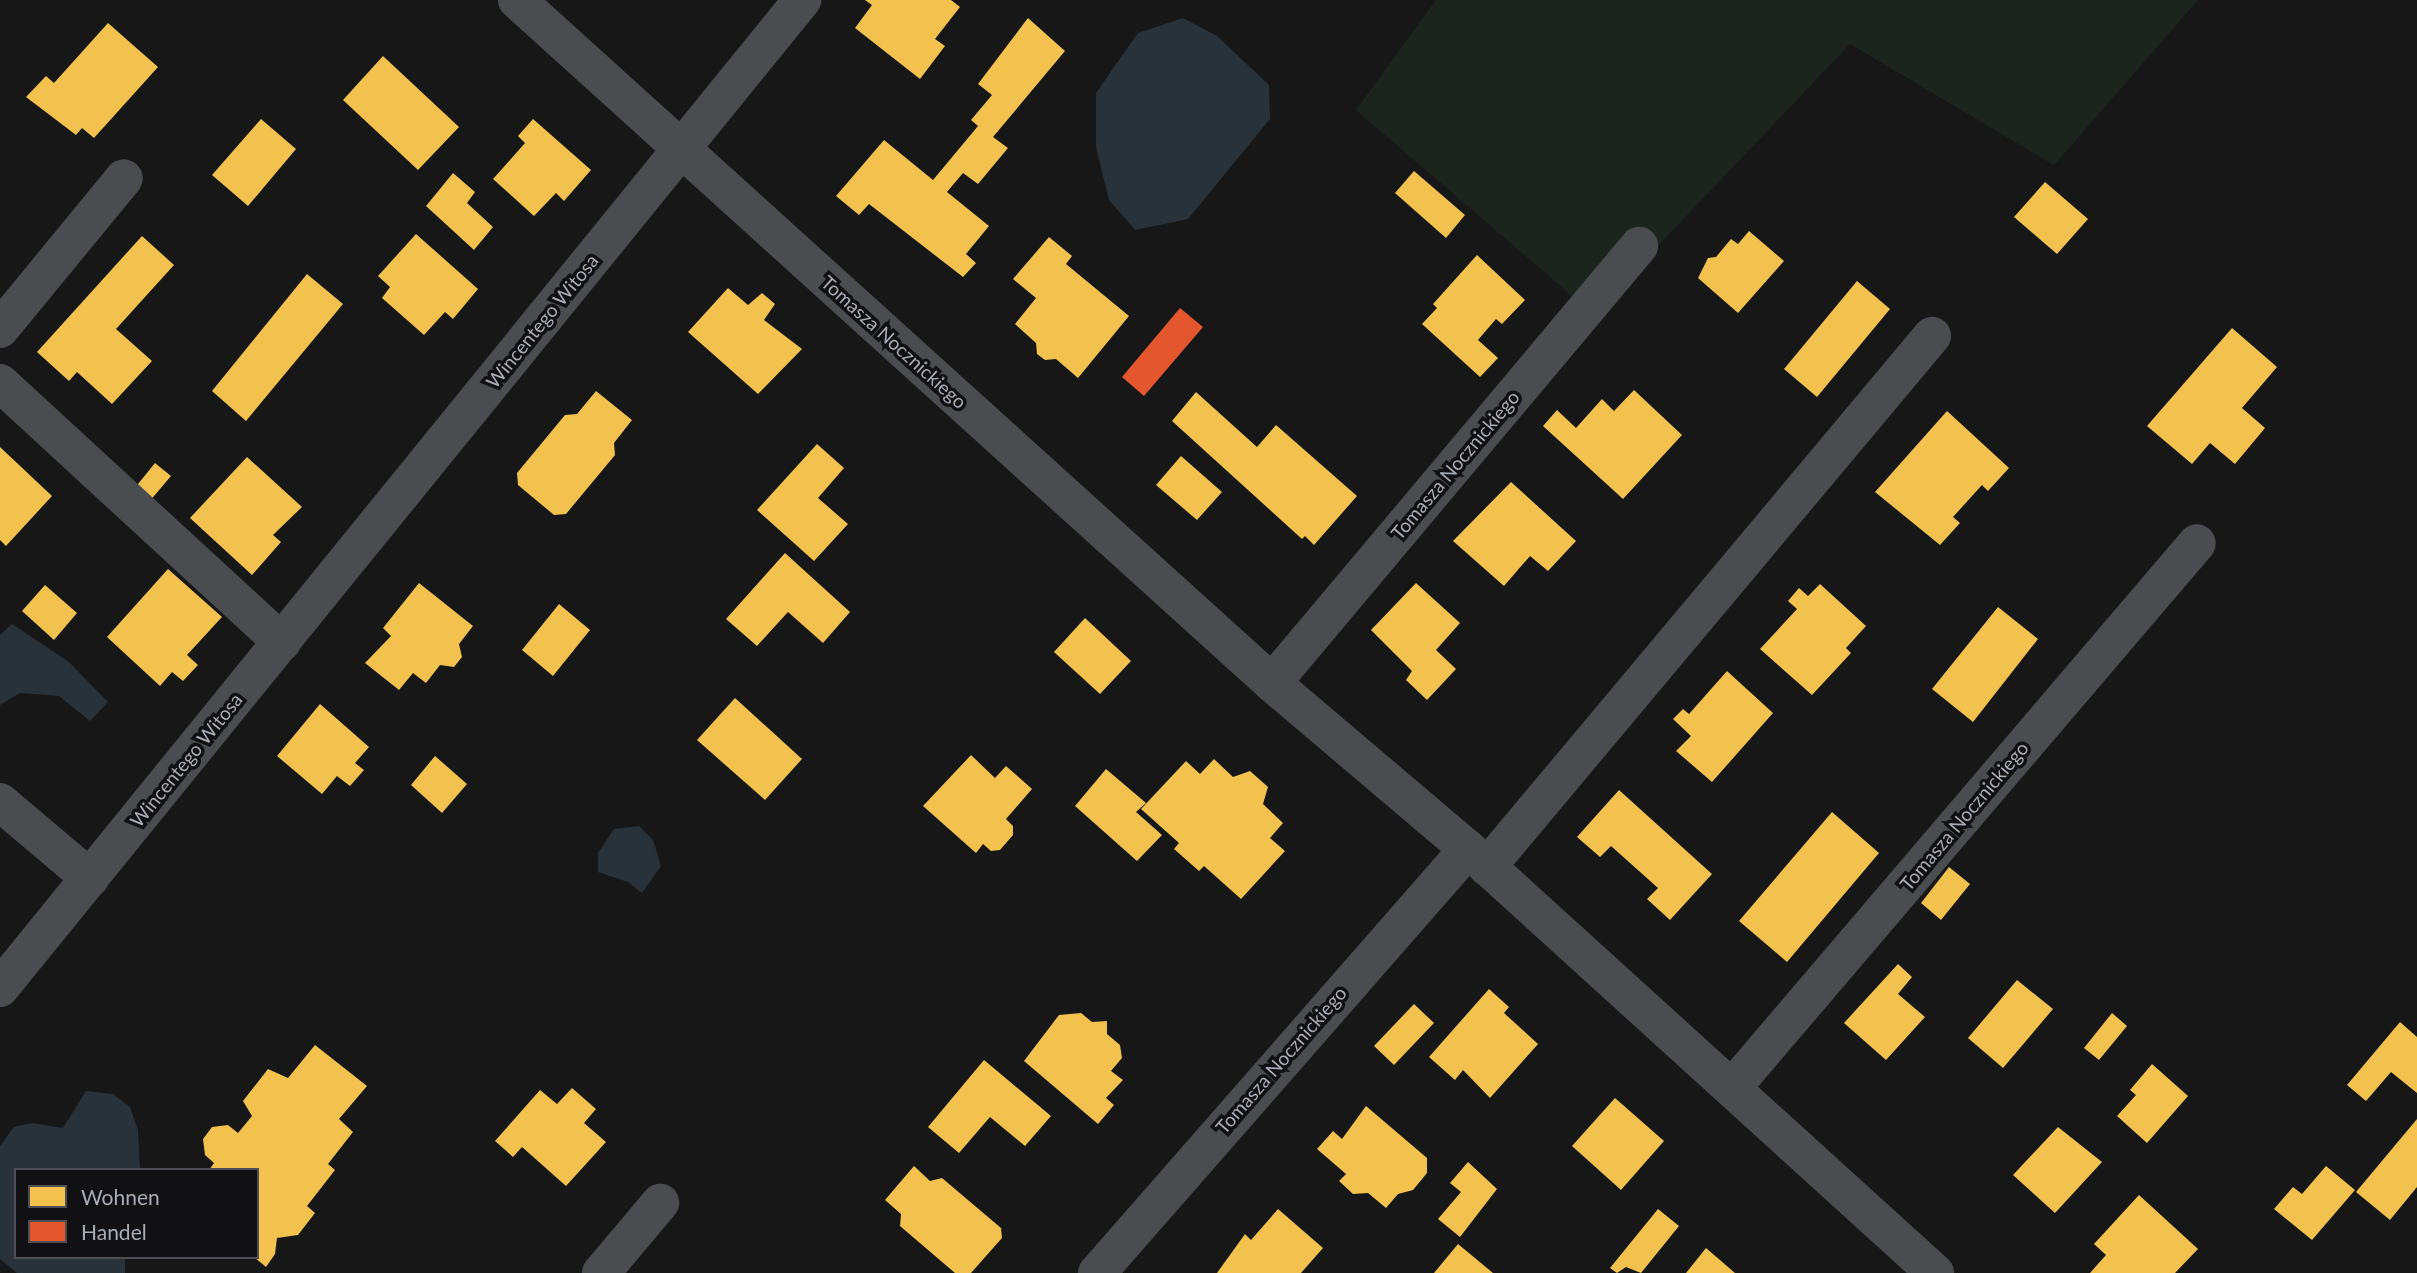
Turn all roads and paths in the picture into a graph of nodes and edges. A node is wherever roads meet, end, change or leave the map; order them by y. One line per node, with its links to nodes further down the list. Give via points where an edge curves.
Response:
1 (517, 0): 3 (street, Tomasza Nocznickiego)
2 (802, 0): 3 (street, Wincentego Witosa)
3 (681, 150): 10 (street, Wincentego Witosa); 11 (street, Tomasza Nocznickiego)
4 (124, 178): 6 (street)
5 (1639, 246): 11 (street, Tomasza Nocznickiego)
6 (0, 329)
7 (1932, 335): 13 (street, Tomasza Nocznickiego)
8 (0, 383): 10 (street)
9 (2197, 543): 16 (street, Tomasza Nocznickiego)
10 (282, 642): 14 (street, Wincentego Witosa)
11 (1272, 683): 13 (street, Tomasza Nocznickiego)
12 (0, 802): 14 (street)
13 (1477, 858): 16 (street, Tomasza Nocznickiego); 19 (street, Tomasza Nocznickiego)
14 (90, 878): 15 (street, Wincentego Witosa)
15 (0, 988)
16 (1732, 1088): 20 (street, Tomasza Nocznickiego)
17 (660, 1203): 18 (street)
18 (601, 1273)
19 (1097, 1273)
20 (1935, 1273)

